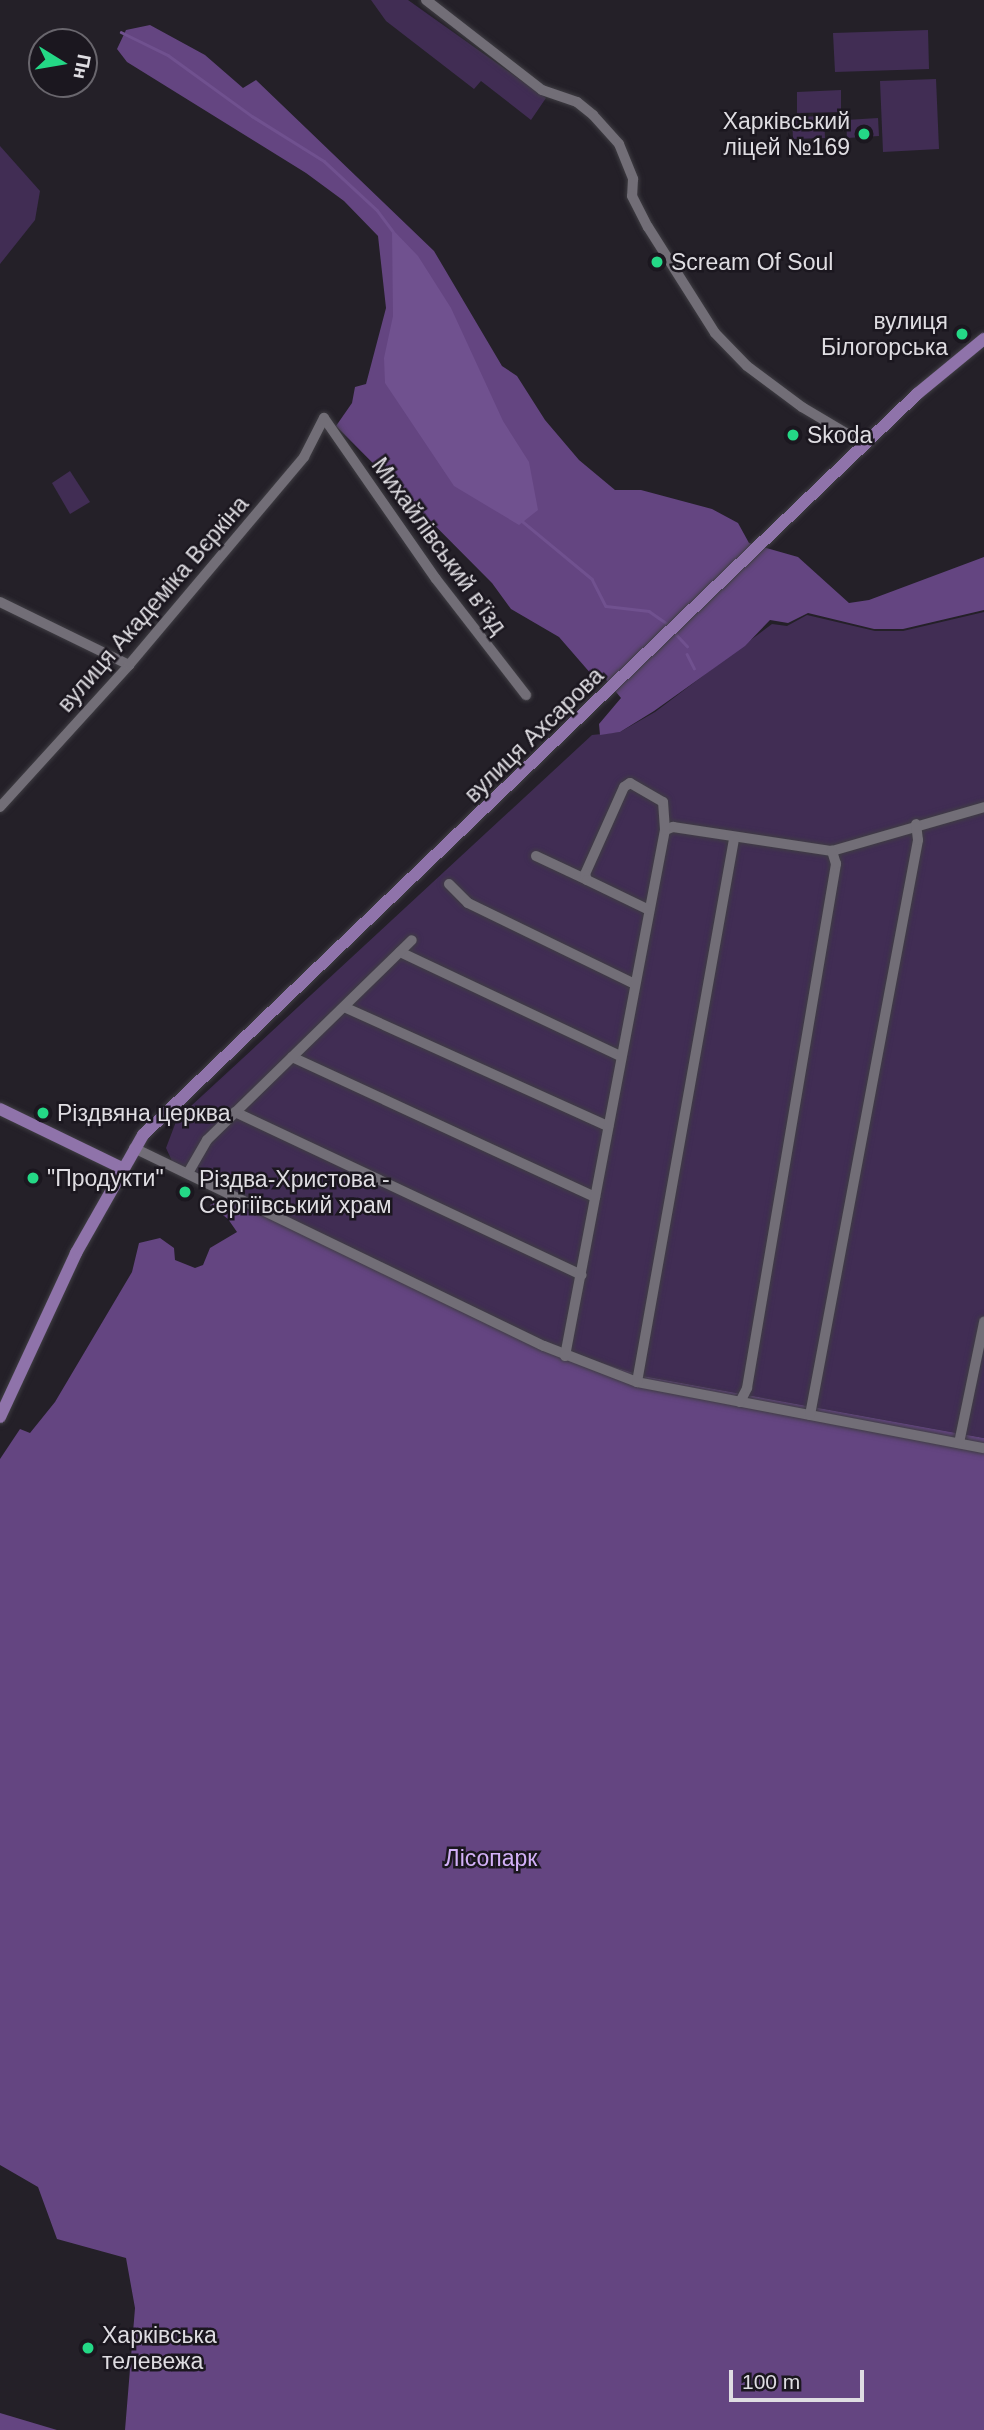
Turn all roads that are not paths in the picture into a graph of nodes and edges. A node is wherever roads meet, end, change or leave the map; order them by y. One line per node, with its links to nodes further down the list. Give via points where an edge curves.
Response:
1 (426, 0): 4 (street, via 542,90 577,102 593,115 619,144 634,178 632,196 715,333 747,366 802,407)
2 (984, 339): 4 (main road, вулиця Ахсарова, via 944,369)
3 (324, 418): 6 (street, вулиця Академіка Вєркіна, via 304,457); 7 (street, Михайлівський в'їзд, via 436,579)
4 (866, 445): 27 (main road, вулиця Ахсарова, via 160,1118)
5 (0, 602): 6 (street)
6 (129, 665): 8 (street, вулиця Академіка Вєркіна)
7 (526, 695)
8 (0, 807)
9 (984, 807): 10 (street)
10 (916, 824): 13 (street); 36 (street, via 918,840)
11 (665, 830): 12 (street, via 673,827); 15 (street, via 663,802 635,783 627,784 586,869); 17 (street)
12 (734, 839): 13 (street); 34 (street)
13 (832, 851): 35 (street, via 836,864 747,1388)
14 (536, 856): 15 (street)
15 (587, 880): 17 (street)
16 (449, 884): 20 (street, via 468,904)
17 (649, 911): 20 (street)
18 (412, 940): 19 (street)
19 (400, 952): 21 (street); 22 (street)
20 (633, 983): 22 (street)
21 (344, 1007): 23 (street); 26 (street)
22 (621, 1056): 26 (street)
23 (292, 1057): 25 (street); 30 (street)
24 (0, 1110): 28 (main road)
25 (235, 1112): 29 (street, via 207,1140); 31 (street)
26 (608, 1126): 30 (street)
27 (134, 1148): 28 (main road, вулиця Ахсарова); 29 (street)
28 (122, 1168): 37 (main road, вулиця Ахсарова, via 46,1312)
29 (187, 1173): 33 (street)
30 (595, 1198): 31 (street)
31 (582, 1275): 33 (street)
32 (984, 1322): 38 (street)
33 (565, 1356): 34 (street)
34 (638, 1382): 35 (street)
35 (740, 1402): 36 (street)
36 (810, 1415): 38 (street)
37 (0, 1417)
38 (959, 1443): 39 (street)
39 (984, 1448)

